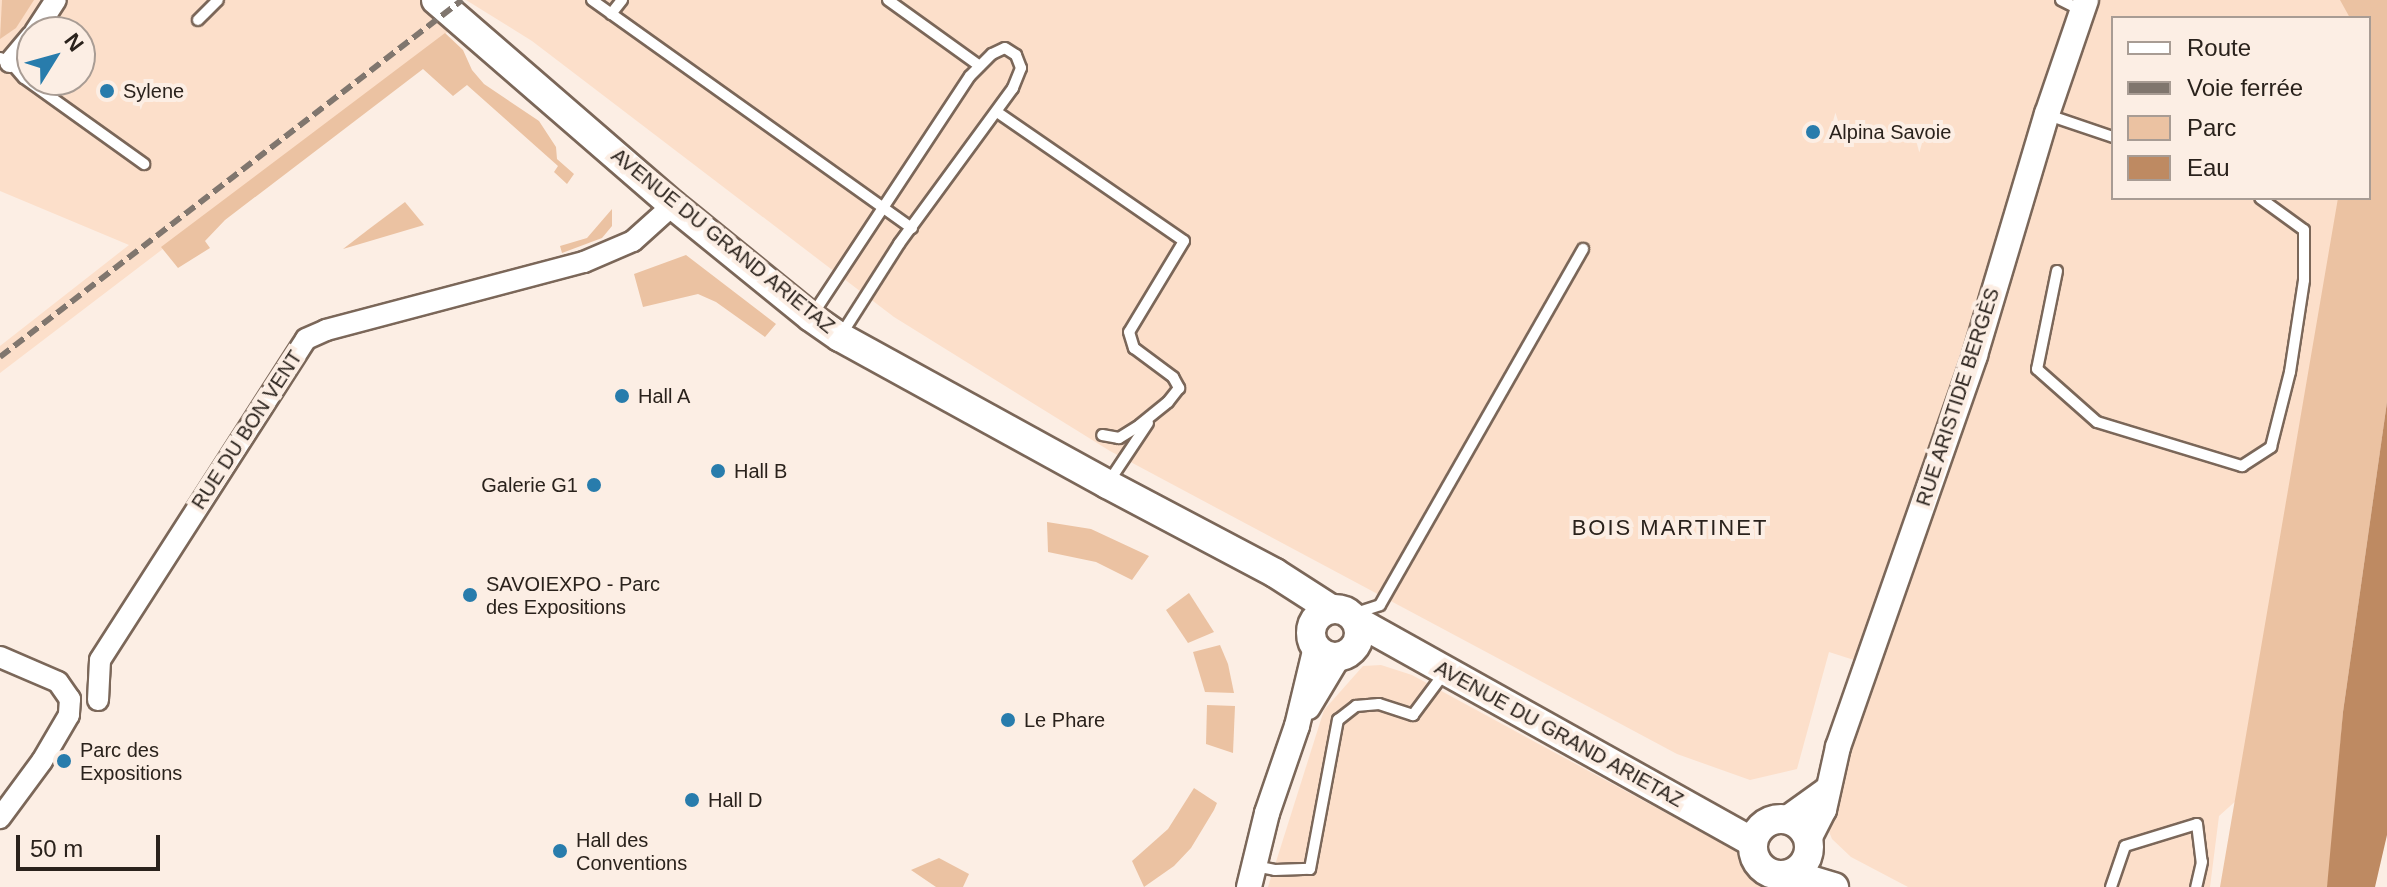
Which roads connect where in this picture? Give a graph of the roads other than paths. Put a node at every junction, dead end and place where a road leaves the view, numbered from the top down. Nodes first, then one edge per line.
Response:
1 (218, 0) edge
2 (436, 0) edge
3 (592, 0) edge
4 (622, 0) edge
5 (888, 0) edge
6 (2076, 4) edge
7 (611, 14) junction
8 (198, 20) dead end
9 (5, 60) edge
10 (980, 66) junction
11 (997, 112) junction
12 (2047, 114) junction
13 (2111, 136) edge
14 (144, 164) dead end
15 (2263, 200) edge
16 (673, 205) junction
17 (881, 207) junction
18 (912, 228) junction
19 (1583, 249) dead end
20 (2057, 271) dead end
21 (811, 317) junction
22 (840, 337) junction
23 (1156, 412) junction
24 (1102, 435) dead end
25 (1107, 484) junction
26 (1337, 632) junction
27 (0, 657) edge
28 (1445, 672) junction
29 (98, 700) dead end
30 (1825, 791) junction
31 (0, 818) edge
32 (1768, 828) junction
33 (1801, 864) edge
34 (1251, 876) edge
35 (1834, 887) edge
36 (2111, 887) edge
37 (2196, 887) edge

1 - 8 lane
2 - 16 main road, AVENUE DU GRAND ARIETAZ
3 - 7 lane
4 - 7 lane
5 - 10 lane
6 - 12 street, RUE ARISTIDE BERGÈS
7 - 17 lane
9 - 14 lane
10 - 11 lane
10 - 17 lane
11 - 18 lane
11 - 23 lane
12 - 13 lane
12 - 30 street, RUE ARISTIDE BERGÈS
15 - 20 lane
16 - 21 main road, AVENUE DU GRAND ARIETAZ
16 - 29 street, RUE DU BON VENT
17 - 18 lane
17 - 21 lane
18 - 22 lane
19 - 26 lane
21 - 22 main road, AVENUE DU GRAND ARIETAZ
22 - 25 main road, AVENUE DU GRAND ARIETAZ
23 - 24 lane
23 - 25 lane
25 - 26 main road, AVENUE DU GRAND ARIETAZ
26 - 28 main road, AVENUE DU GRAND ARIETAZ
26 - 34 street
27 - 31 street
28 - 32 main road, AVENUE DU GRAND ARIETAZ
28 - 34 lane
30 - 32 street
30 - 33 street, RUE ARISTIDE BERGÈS
32 - 33 main road
32 - 33 main road
33 - 35 main road
36 - 37 lane

